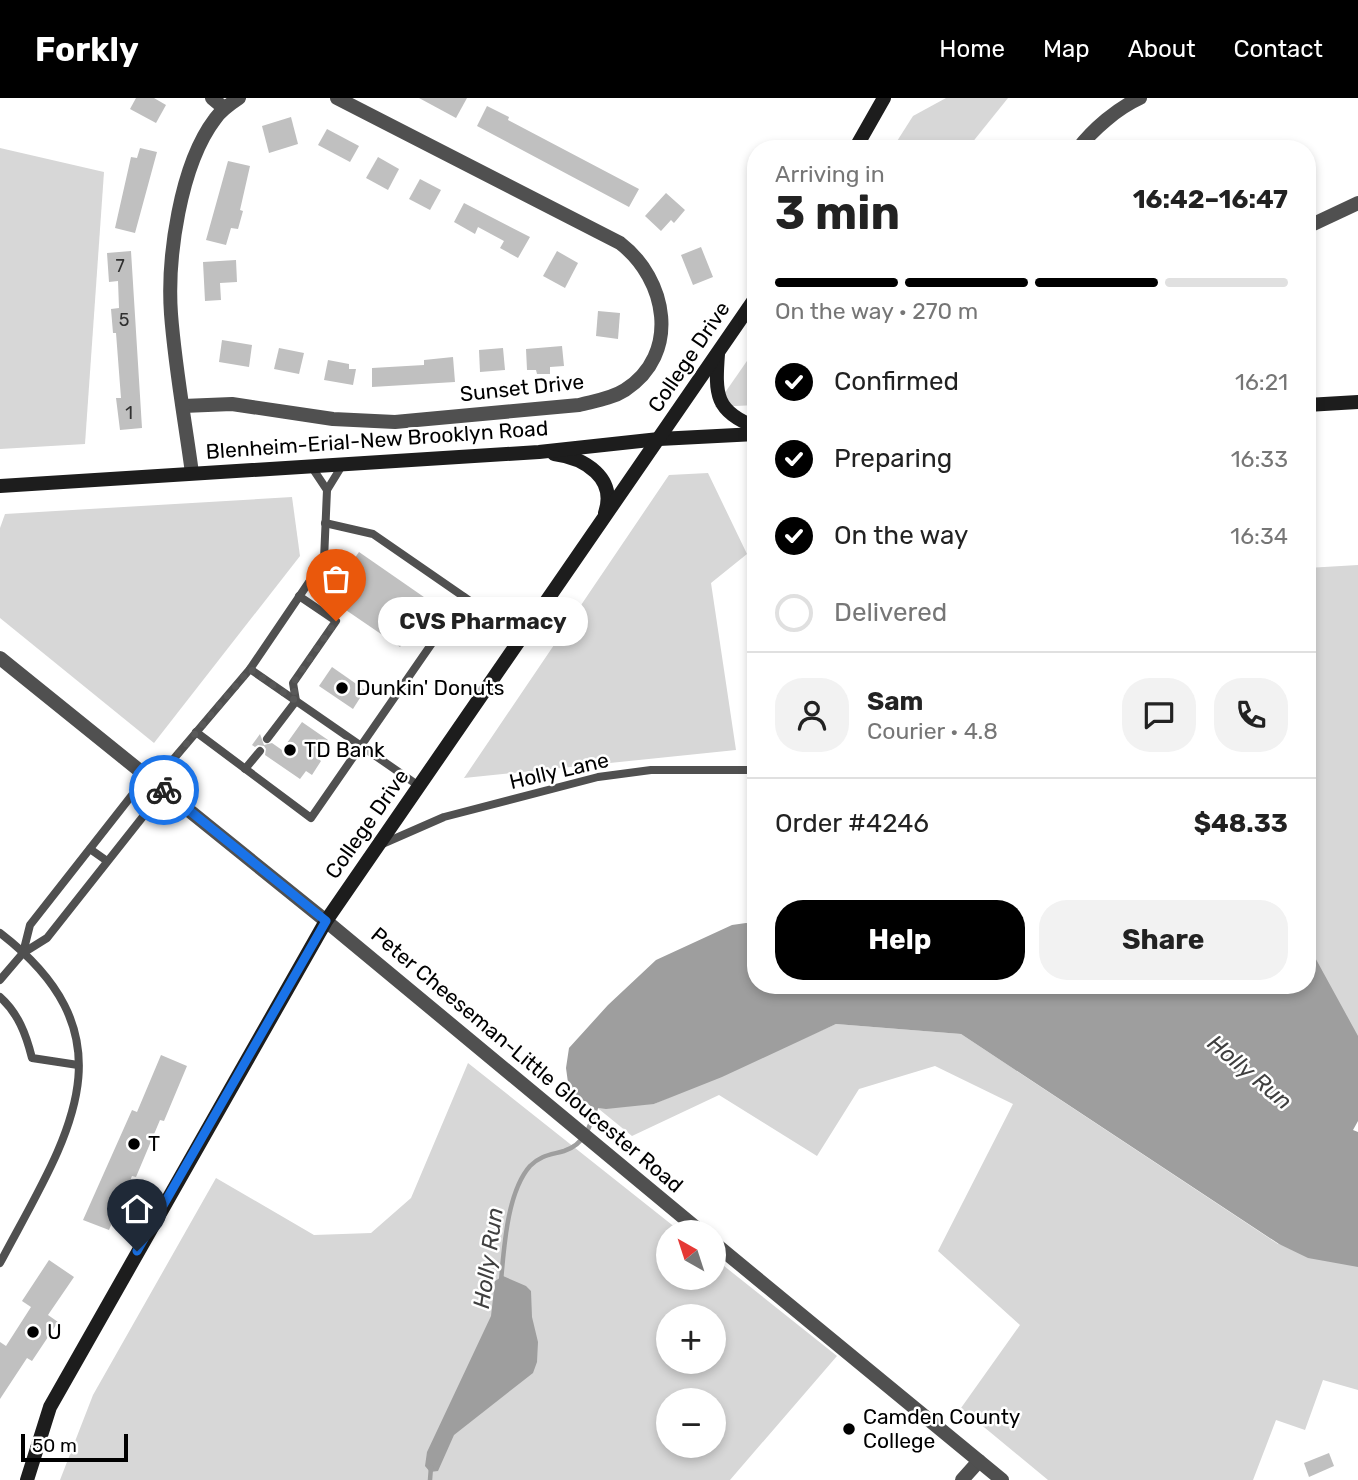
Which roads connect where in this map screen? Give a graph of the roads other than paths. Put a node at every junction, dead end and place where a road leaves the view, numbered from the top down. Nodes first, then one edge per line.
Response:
1 (212, 98) edge
2 (239, 98) edge
3 (337, 98) edge
4 (884, 98) edge
5 (1140, 98) edge
6 (224, 108) junction
7 (860, 140) edge
8 (1086, 140) edge
9 (1358, 203) edge
10 (1316, 224) edge
11 (747, 309) edge
12 (718, 352) junction
13 (1358, 402) edge
14 (1316, 404) edge
15 (183, 406) junction
16 (747, 423) edge
17 (747, 434) edge
18 (659, 439) junction
19 (539, 452) junction
20 (343, 464) junction
21 (311, 466) junction
22 (192, 473) junction
23 (0, 486) edge
24 (327, 490) junction
25 (603, 521) junction
26 (325, 523) junction
27 (299, 596) junction
28 (464, 597) junction
29 (522, 637) junction
30 (0, 658) edge
31 (250, 669) junction
32 (296, 701) junction
33 (196, 732) junction
34 (267, 739) dead end
35 (361, 746) junction
36 (260, 751) dead end
37 (245, 769) junction
38 (747, 769) edge
39 (155, 782) junction
40 (419, 786) junction
41 (378, 846) junction
42 (90, 849) junction
43 (107, 861) junction
44 (326, 921) junction
45 (0, 933) edge
46 (23, 953) junction
47 (0, 980) edge
48 (0, 997) edge
49 (78, 1065) junction
50 (687, 1220) edge
51 (726, 1253) edge
52 (0, 1262) edge
53 (979, 1461) junction
54 (27, 1480) edge
55 (962, 1480) edge
56 (1002, 1480) edge

1 - 6 street
2 - 6 street
3 - 15 street, Sunset Drive
4 - 7 main road
5 - 8 street
6 - 15 street
9 - 10 street
11 - 12 main road, College Drive
12 - 16 main road
12 - 18 main road, College Drive
13 - 14 main road
15 - 22 street
17 - 18 main road, Blenheim-Erial-New Brooklyn Road
18 - 19 main road, Blenheim-Erial-New Brooklyn Road
18 - 25 main road, College Drive
19 - 20 main road, Blenheim-Erial-New Brooklyn Road
19 - 25 main road
20 - 21 main road, Blenheim-Erial-New Brooklyn Road
20 - 24 lane
21 - 22 main road, Blenheim-Erial-New Brooklyn Road
21 - 24 lane
22 - 23 main road, Blenheim-Erial-New Brooklyn Road
24 - 26 lane
25 - 29 main road, College Drive
26 - 27 lane
26 - 28 lane
27 - 31 lane
27 - 32 lane
28 - 29 lane
28 - 35 lane
29 - 40 main road, College Drive
30 - 39 street, Peter Cheeseman-Little Gloucester Road
31 - 32 lane
31 - 33 lane
32 - 34 lane
32 - 35 lane
33 - 37 lane
33 - 39 lane
35 - 37 lane
35 - 40 lane
36 - 37 lane
38 - 41 lane, Holly Lane
39 - 42 lane
39 - 43 lane
39 - 44 street, Peter Cheeseman-Little Gloucester Road
40 - 41 main road, College Drive
41 - 44 main road, College Drive
42 - 43 lane
42 - 46 lane
43 - 46 lane
44 - 50 street, Peter Cheeseman-Little Gloucester Road
44 - 54 main road, College Drive
45 - 46 lane
46 - 47 lane
46 - 49 lane
48 - 49 lane
49 - 52 lane
51 - 53 street
53 - 55 street
53 - 56 street

